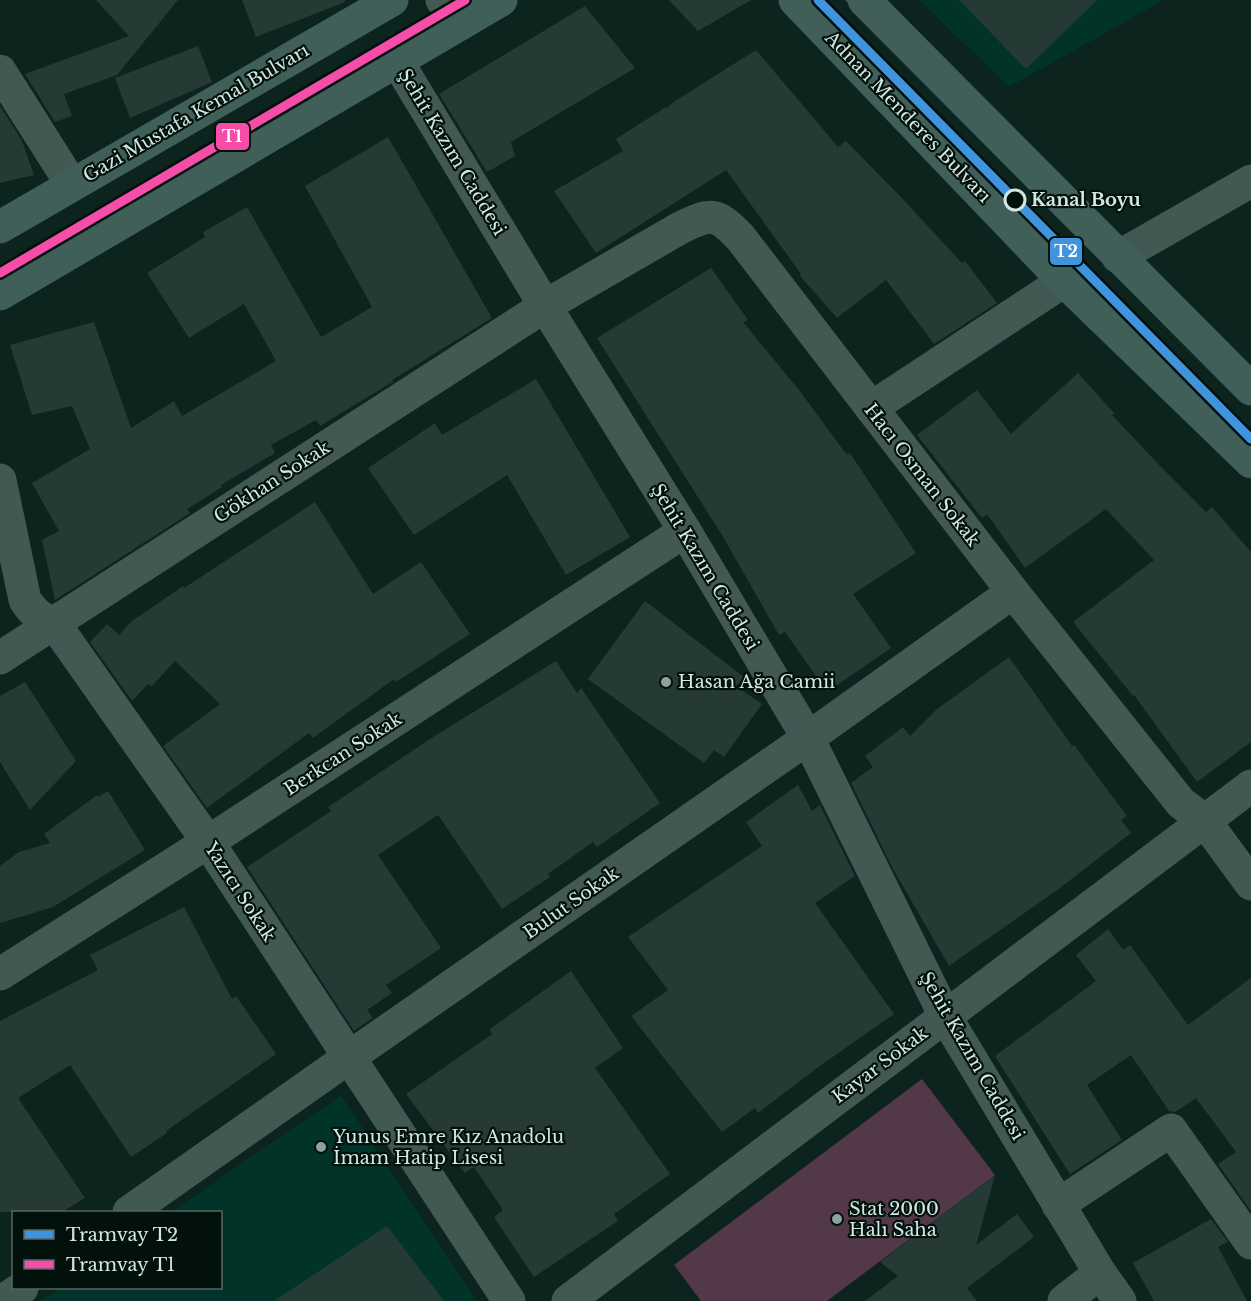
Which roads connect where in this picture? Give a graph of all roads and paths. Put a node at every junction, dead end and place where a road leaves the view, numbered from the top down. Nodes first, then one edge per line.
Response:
1 (392, 0) edge
2 (501, 0) edge
3 (795, 0) edge
4 (864, 0) edge
5 (872, 0) edge
6 (452, 11) edge
7 (897, 34) junction
8 (397, 61) junction
9 (0, 71) edge
10 (1251, 181) edge
11 (72, 185) junction
12 (0, 227) edge
13 (1119, 257) junction
14 (1064, 281) junction
15 (0, 294) edge
16 (544, 306) junction
17 (1251, 389) edge
18 (871, 408) junction
19 (1251, 462) edge
20 (0, 480) edge
21 (685, 531) junction
22 (1013, 592) junction
23 (54, 623) junction
24 (0, 658) edge
25 (808, 738) junction
26 (1251, 786) edge
27 (1204, 820) junction
28 (208, 842) junction
29 (1251, 884) edge
30 (0, 974) edge
31 (945, 1016) junction
32 (348, 1058) junction
33 (1058, 1205) junction
34 (130, 1211) edge
35 (1251, 1243) edge
36 (1100, 1273) junction
37 (19, 1289) edge
38 (3, 1301) edge
39 (509, 1301) edge
40 (568, 1301) edge
41 (1064, 1301) edge
42 (1120, 1301) edge

1 - 11 main road, Gazi Mustafa Kemal Bulvarı
2 - 6 main road
3 - 14 main road, Adnan Menderes Bulvarı
4 - 7 main road
5 - 7 main road
6 - 8 main road
7 - 13 main road
8 - 15 main road
8 - 16 street, Şehit Kazım Caddesi
9 - 11 street
10 - 13 street
11 - 12 main road, Gazi Mustafa Kemal Bulvarı
13 - 17 main road
14 - 18 street
14 - 19 main road, Adnan Menderes Bulvarı
16 - 18 street, Hacı Osman Sokak
16 - 21 street, Şehit Kazım Caddesi
16 - 23 street, Gökhan Sokak
18 - 22 street, Hacı Osman Sokak
20 - 23 street, Yazıcı Sokak
21 - 25 street, Şehit Kazım Caddesi
21 - 28 street, Berkcan Sokak
22 - 25 street, Bulut Sokak
22 - 27 street, Hacı Osman Sokak
23 - 24 street, Gökhan Sokak
23 - 28 street, Yazıcı Sokak
25 - 31 street, Şehit Kazım Caddesi
25 - 32 street, Bulut Sokak
26 - 27 street, Kayar Sokak
27 - 29 street, Hacı Osman Sokak
27 - 31 street, Kayar Sokak
28 - 30 street, Berkcan Sokak
28 - 32 street, Yazıcı Sokak
31 - 33 street, Şehit Kazım Caddesi
31 - 40 street, Kayar Sokak
32 - 34 street, Bulut Sokak
32 - 39 street, Yazıcı Sokak
33 - 35 street
33 - 36 street, Şehit Kazım Caddesi
36 - 41 street
36 - 42 street, Şehit Kazım Caddesi
37 - 38 street

